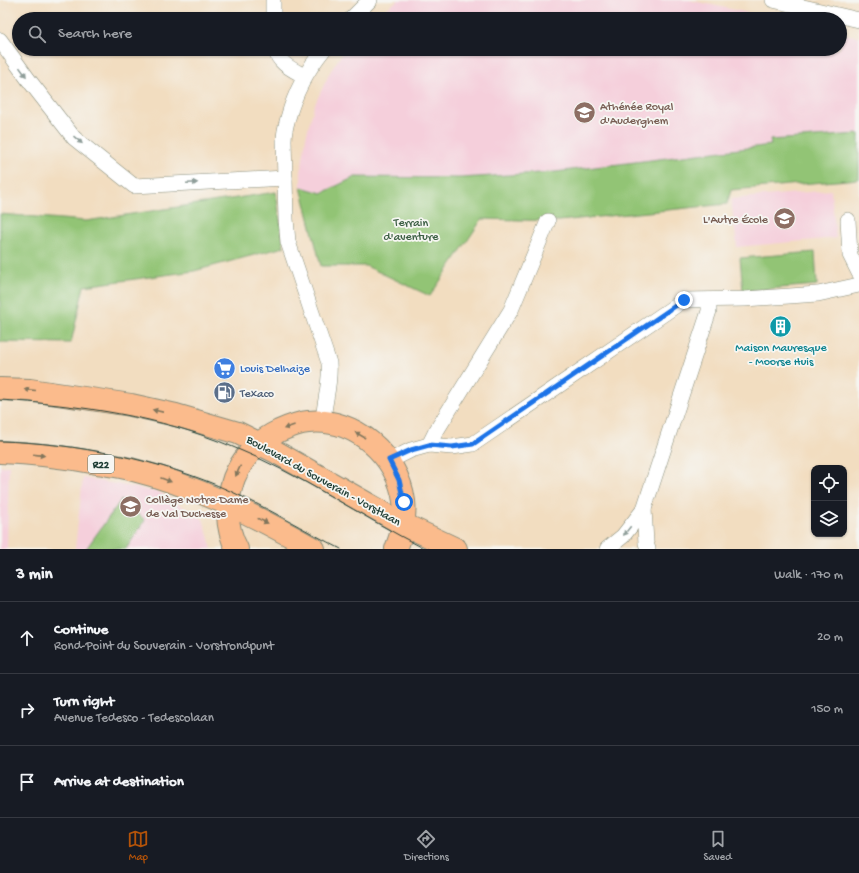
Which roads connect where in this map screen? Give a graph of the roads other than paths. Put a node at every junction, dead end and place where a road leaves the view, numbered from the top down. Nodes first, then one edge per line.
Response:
1 (273, 0) edge
2 (370, 0) edge
3 (773, 0) edge
4 (273, 12) edge
5 (358, 12) edge
6 (825, 12) edge
7 (847, 17) edge
8 (859, 20) edge
9 (0, 40) edge
10 (12, 56) edge
11 (12, 56) edge
12 (277, 56) edge
13 (319, 56) edge
14 (304, 76) junction
15 (285, 178) junction
16 (848, 220) dead end
17 (548, 221) dead end
18 (859, 273) edge
19 (859, 285) edge
20 (709, 300) junction
21 (0, 389) edge
22 (323, 422) junction
23 (259, 443) junction
24 (429, 445) junction
25 (0, 452) edge
26 (389, 460) junction
27 (228, 504) junction
28 (644, 509) junction
29 (403, 524) junction
30 (237, 549) edge
31 (314, 549) edge
32 (396, 549) edge
33 (456, 549) edge
34 (607, 549) edge
35 (648, 549) edge

1 - 4 street
2 - 5 street
3 - 6 street
7 - 8 street
9 -> 10 street
11 -> 15 street
12 - 14 street
13 - 14 street
14 - 15 street
15 - 22 street
16 - 18 street
17 - 24 street
19 - 20 street
20 - 24 street
20 - 28 street
23 -> 21 main road, Boulevard du Souverain - Vorstlaan
22 -> 23 main road
26 -> 22 main road
23 -> 27 main road
23 - 29 main road, Boulevard du Souverain - Vorstlaan
24 - 26 street
25 -> 27 main road, R22
26 - 29 main road
27 - 30 main road
27 -> 31 main road, R22
28 -> 34 street
28 - 35 street
29 - 32 main road
29 - 33 main road, Boulevard du Souverain - Vorstlaan

